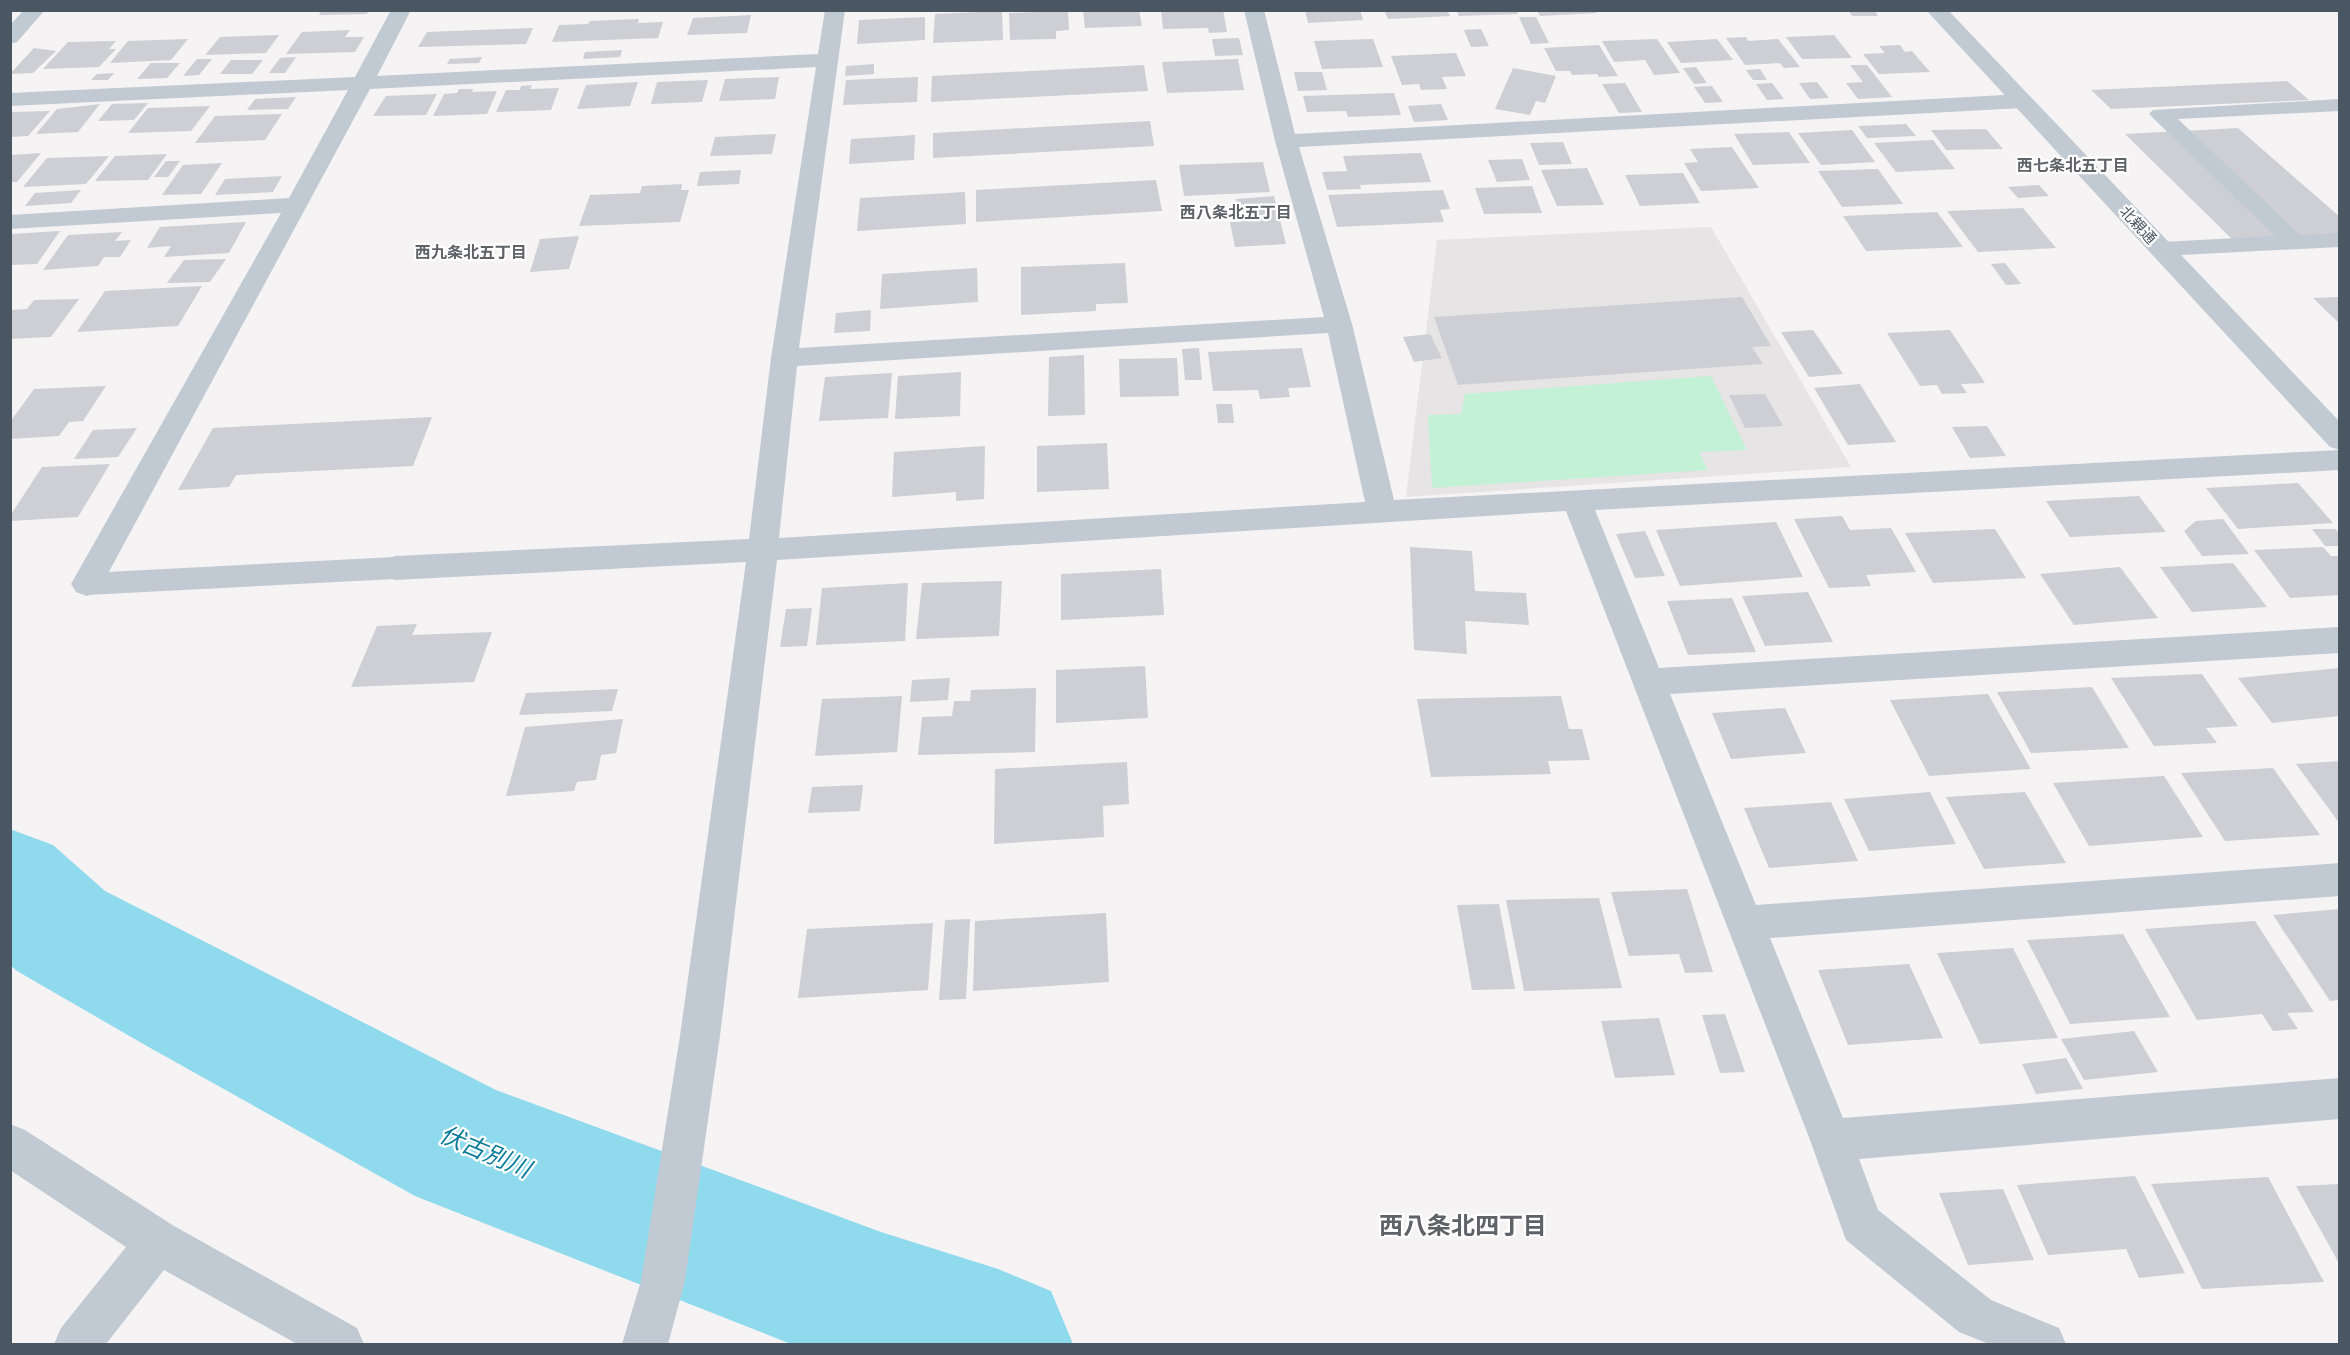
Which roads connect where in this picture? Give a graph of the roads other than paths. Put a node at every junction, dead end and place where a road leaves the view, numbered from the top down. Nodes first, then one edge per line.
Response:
1 (35, 10) edge
2 (401, 10) edge
3 (835, 10) edge
4 (1254, 10) edge
5 (1936, 10) edge
6 (10, 38) edge
7 (826, 60) junction
8 (362, 81) junction
9 (10, 100) edge
10 (2022, 101) junction
11 (2340, 105) edge
12 (1286, 141) junction
13 (297, 205) junction
14 (10, 222) edge
15 (2340, 240) edge
16 (2294, 242) junction
17 (2161, 249) junction
18 (1339, 324) junction
19 (784, 358) junction
20 (2340, 440) edge
21 (2340, 460) edge
22 (1576, 500) junction
23 (1382, 513) junction
24 (763, 550) junction
25 (395, 568) joint
26 (87, 584) joint
27 (2340, 640) edge
28 (1648, 682) junction
29 (2340, 879) edge
30 (1745, 923) junction
31 (2340, 1098) edge
32 (1832, 1140) junction
33 (10, 1145) edge
34 (158, 1242) junction
35 (77, 1344) edge
36 (341, 1344) edge
37 (645, 1344) edge
38 (2043, 1344) edge

1 - 6 street
2 - 8 street
3 - 7 street
4 - 12 street
5 - 10 street, 北親通
7 - 8 street
7 - 19 street
8 - 9 street
8 - 13 street
10 - 12 street
10 - 17 street, 北親通
11 - 16 lane
12 - 18 street
13 - 14 street
13 - 26 street
15 - 16 lane
16 - 17 lane
17 - 20 street, 北親通
18 - 19 street
18 - 23 street
19 - 24 street
21 - 22 street
22 - 23 street
22 - 28 street
23 - 24 street
24 - 25 street
24 - 37 street
25 - 26 lane
27 - 28 street
28 - 30 street
29 - 30 street
30 - 32 street
31 - 32 street
32 - 38 street
33 - 34 street
34 - 35 street
34 - 36 street

